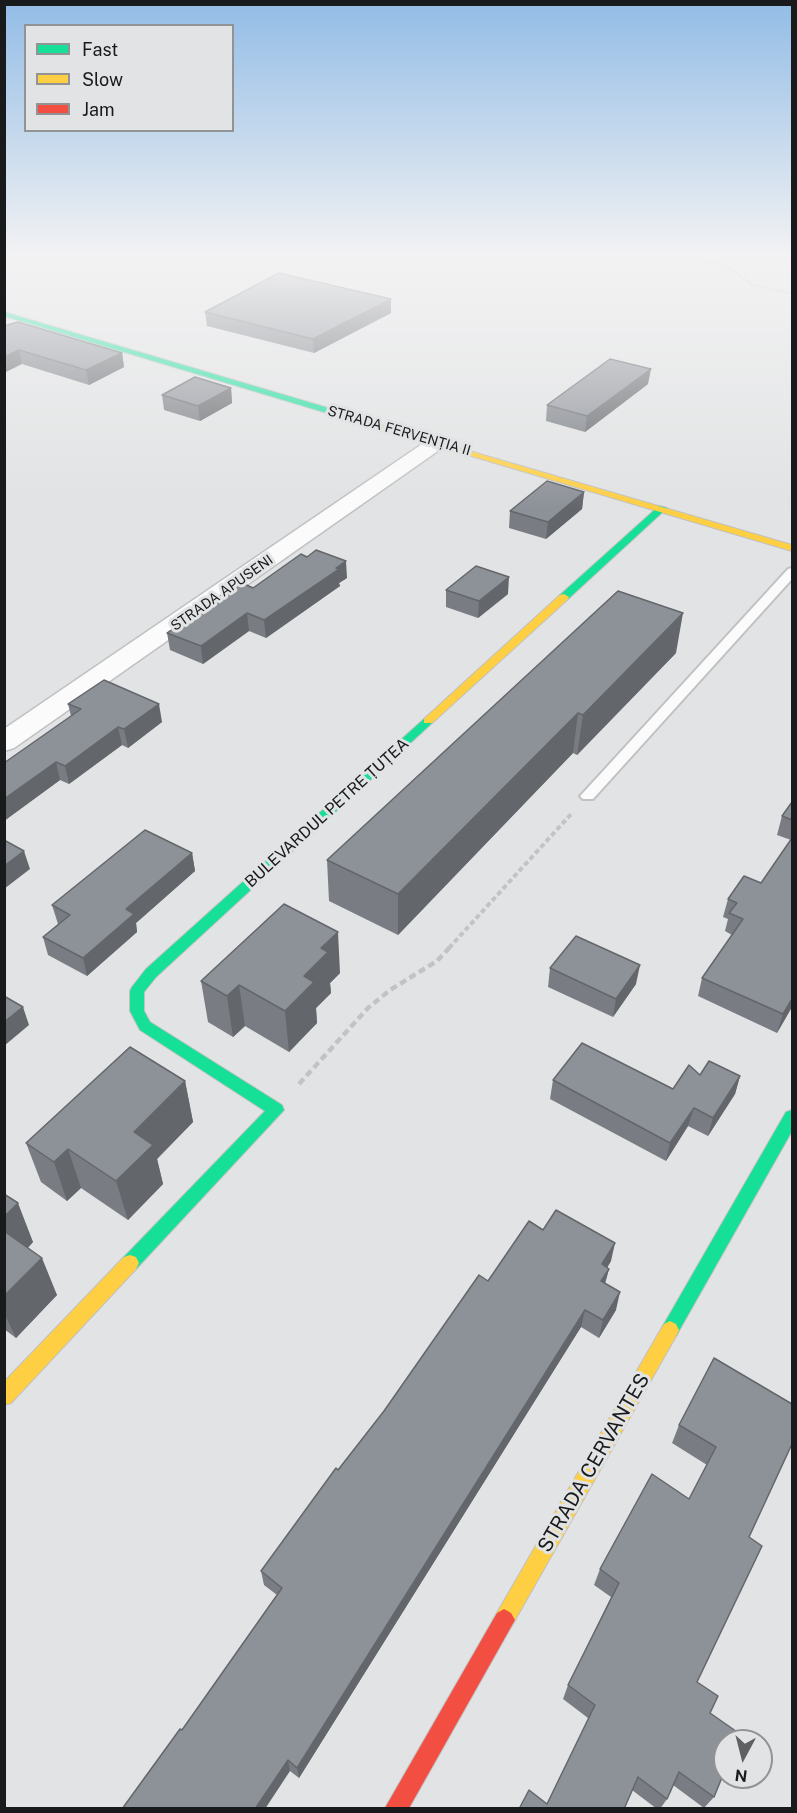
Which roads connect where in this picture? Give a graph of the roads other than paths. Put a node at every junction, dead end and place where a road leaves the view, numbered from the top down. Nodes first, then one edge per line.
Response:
1 (87, 339) edge
2 (438, 442) junction
3 (662, 508) junction
4 (792, 548) edge
5 (792, 572) edge
6 (4, 742) edge
7 (588, 796) road end
8 (792, 1117) edge
9 (4, 1396) edge
10 (396, 1809) edge

1 - 2 street, STRADA FERVENȚIA II
2 - 3 street, STRADA FERVENȚIA II
2 - 6 street, STRADA APUSENI
3 - 4 street, STRADA FERVENȚIA II
3 - 9 street, BULEVARDUL PETRE ȚUȚEA
5 - 7 lane
8 - 10 street, STRADA CERVANTES

